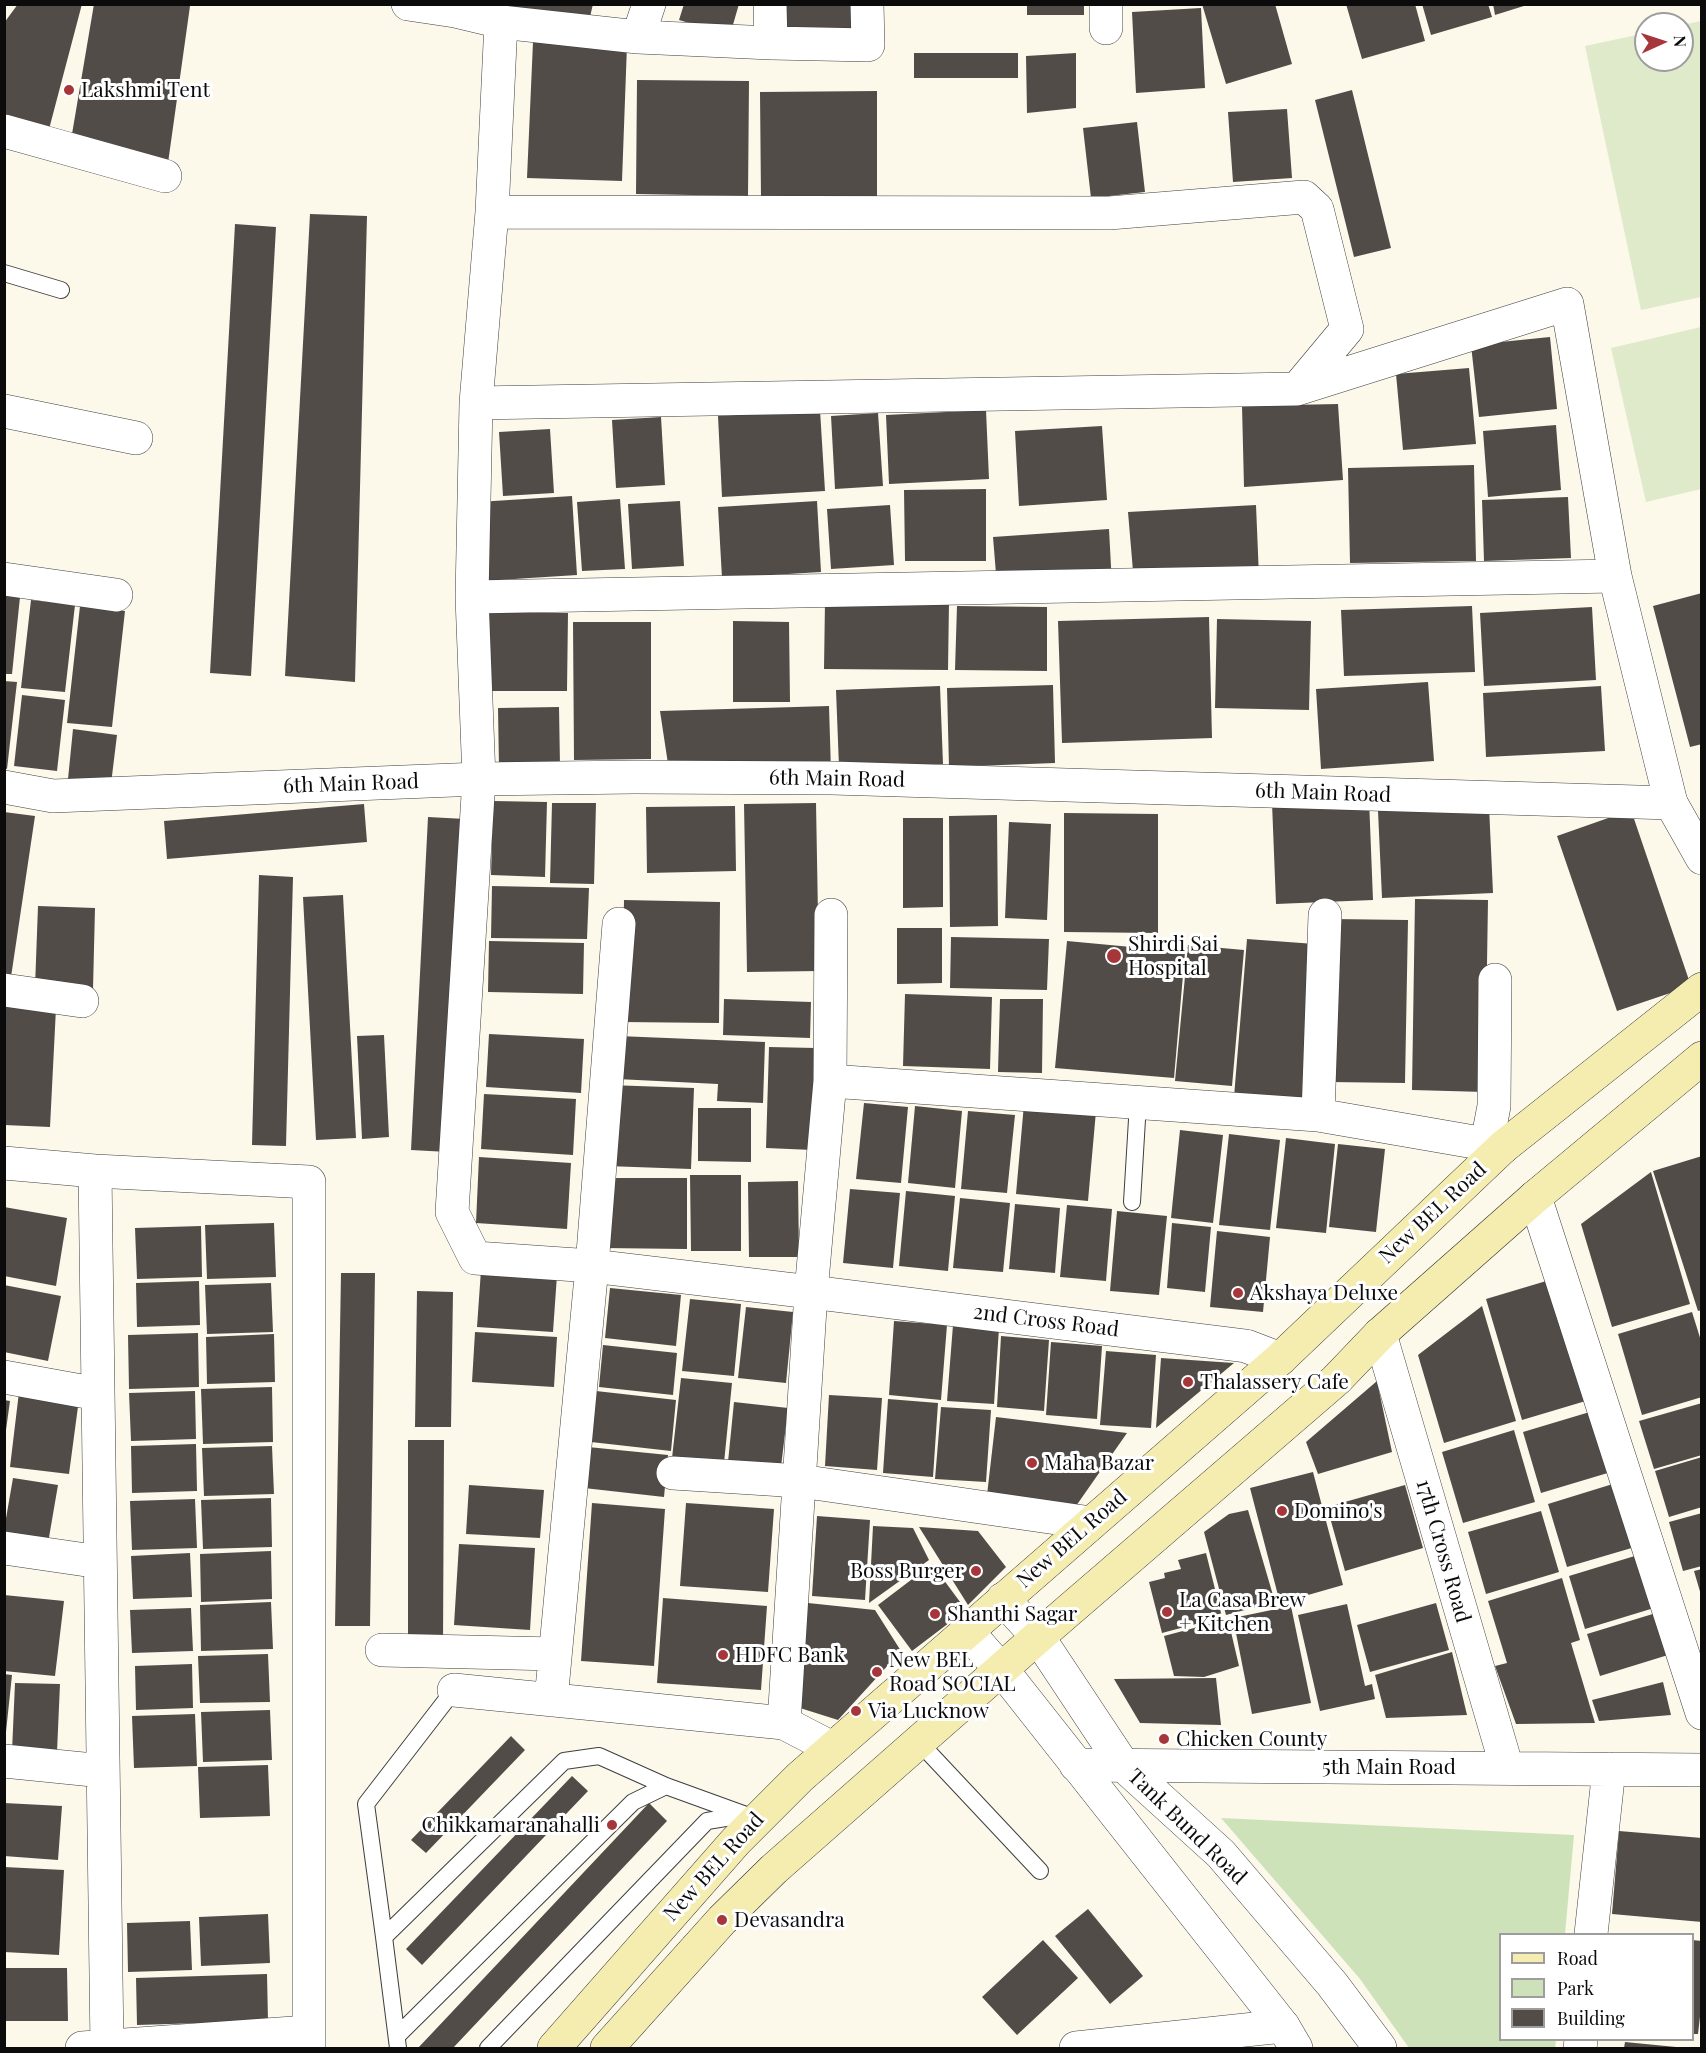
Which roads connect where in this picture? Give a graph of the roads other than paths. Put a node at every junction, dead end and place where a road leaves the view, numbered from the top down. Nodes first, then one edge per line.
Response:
1 (408, 4) edge
2 (649, 4) edge
3 (770, 4) edge
4 (867, 4) edge
5 (456, 8) edge
6 (501, 22) junction
7 (639, 37) junction
8 (771, 43) junction
9 (4, 131) edge
10 (165, 176) dead end
11 (492, 212) junction
12 (4, 273) edge
13 (61, 290) dead end
14 (1297, 389) junction
15 (476, 404) junction
16 (4, 411) edge
17 (136, 438) dead end
18 (1615, 576) junction
19 (4, 579) edge
20 (116, 595) dead end
21 (472, 597) junction
22 (479, 779) junction
23 (4, 787) edge
24 (1671, 803) junction
25 (1701, 858) edge
26 (831, 915) dead end
27 (1324, 915) dead end
28 (619, 924) dead end
29 (1495, 980) dead end
30 (1701, 989) edge
31 (4, 990) edge
32 (82, 1001) dead end
33 (1701, 1058) edge
34 (830, 1081) junction
35 (1138, 1103) junction
36 (1318, 1115) junction
37 (1495, 1145) junction
38 (4, 1163) edge
39 (94, 1171) junction
40 (1535, 1197) junction
41 (1132, 1202) dead end
42 (592, 1266) junction
43 (811, 1292) junction
44 (1380, 1334) junction
45 (1280, 1359) junction
46 (4, 1377) edge
47 (98, 1394) junction
48 (673, 1473) dead end
49 (800, 1481) junction
50 (1091, 1523) junction
51 (4, 1548) edge
52 (100, 1562) junction
53 (1003, 1599) junction
54 (966, 1630) junction
55 (1038, 1637) junction
56 (382, 1650) dead end
57 (555, 1654) junction
58 (1000, 1670) junction
59 (454, 1690) joint
60 (551, 1700) junction
61 (1701, 1713) edge
62 (784, 1723) junction
63 (918, 1741) junction
64 (832, 1748) junction
65 (4, 1761) edge
66 (1076, 1765) junction
67 (1123, 1765) junction
68 (1507, 1768) junction
69 (1609, 1769) junction
70 (1701, 1770) edge
71 (104, 1771) junction
72 (666, 1785) junction
73 (754, 1815) junction
74 (1040, 1871) dead end
75 (1591, 1933) edge
76 (384, 1936) junction
77 (1289, 2037) edge
78 (308, 2040) edge
79 (398, 2042) edge
80 (99, 2048) edge
81 (488, 2049) edge
82 (554, 2049) edge
83 (607, 2049) edge
84 (1076, 2049) edge
85 (1380, 2049) edge

1 - 5 street
2 - 7 street
3 - 8 street
4 - 8 street
5 - 6 street
6 - 7 street
6 - 11 street
7 - 8 street
9 - 10 street
11 - 14 street
11 - 15 street
12 - 13 lane
14 - 15 street
14 - 18 street
15 - 21 street
16 - 17 street
18 - 21 street
18 - 24 street
19 - 20 street
21 - 22 street
22 - 23 street, 6th Main Road
22 - 24 street, 6th Main Road
22 - 42 street, 2nd Cross Road
24 - 25 street
26 - 34 street
27 - 36 street
28 - 42 street
29 - 37 street
30 - 37 main road, New BEL Road
31 - 32 street
33 - 40 main road, New BEL Road
34 - 35 street
34 - 43 street
35 - 36 street
35 - 41 lane
36 - 37 street
37 - 45 main road, New BEL Road
38 - 39 street
39 - 47 street
39 - 78 street
40 - 44 main road, New BEL Road
40 - 61 street
42 - 43 street, 2nd Cross Road
42 - 57 street
43 - 45 street, 2nd Cross Road
43 - 49 street
44 - 55 main road, New BEL Road
44 - 68 street, 17th Cross Road
45 - 50 main road, New BEL Road
46 - 47 street
47 - 52 street
48 - 49 street
49 - 50 street
49 - 62 street
50 - 53 main road, New BEL Road
51 - 52 street
52 - 71 street
53 - 54 main road, New BEL Road
53 - 55 street, Tank Bund Road
54 - 58 street, Tank Bund Road
54 - 64 main road, New BEL Road
55 - 58 main road, New BEL Road
55 - 67 street, Tank Bund Road
56 - 57 street
57 - 60 street
58 - 63 main road, New BEL Road
58 - 66 street, Tank Bund Road
59 - 60 street
59 - 76 lane
60 - 62 street
62 - 64 street
63 - 74 lane
63 - 83 main road, New BEL Road
64 - 73 main road, New BEL Road
65 - 71 street
66 - 67 street, 5th Main Road
66 - 77 street, Tank Bund Road
67 - 68 street, 5th Main Road
67 - 85 street, Tank Bund Road
68 - 69 street, 5th Main Road
69 - 70 street, 5th Main Road
69 - 75 street
71 - 80 street
72 - 73 lane
72 - 76 lane
72 - 79 lane
73 - 81 lane
73 - 82 main road, New BEL Road
76 - 79 lane
77 - 84 street
78 - 80 street

